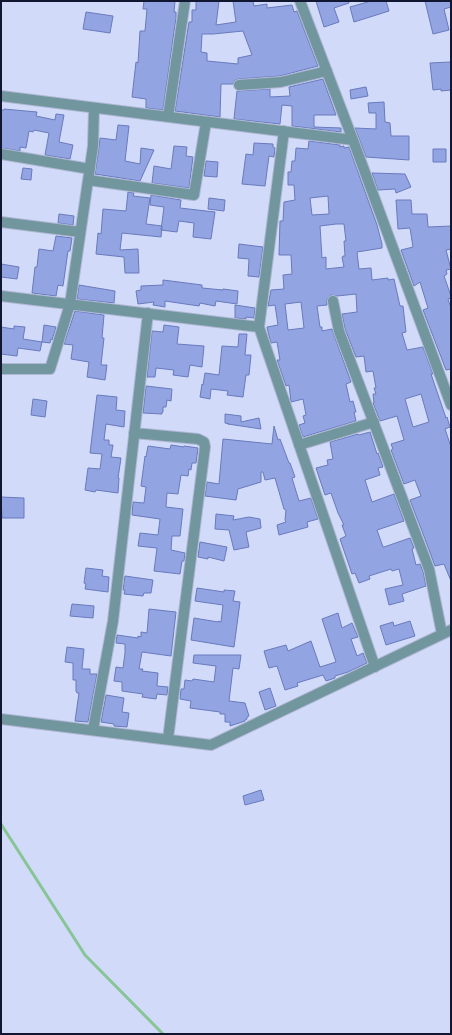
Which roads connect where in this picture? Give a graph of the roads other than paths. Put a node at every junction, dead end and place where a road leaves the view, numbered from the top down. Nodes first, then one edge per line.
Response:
1 (185, 1) edge
2 (300, 1) edge
3 (327, 71) junction
4 (239, 84) dead end
5 (1, 96) edge
6 (94, 108) junction
7 (168, 117) junction
8 (206, 122) junction
9 (284, 131) junction
10 (353, 140) junction
11 (1, 154) edge
12 (90, 169) junction
13 (88, 180) junction
14 (1, 222) edge
15 (80, 232) junction
16 (1, 296) edge
17 (333, 301) dead end
18 (70, 304) junction
19 (148, 313) junction
20 (259, 326) junction
21 (1, 369) edge
22 (451, 405) edge
23 (374, 422) junction
24 (134, 433) junction
25 (299, 444) junction
26 (447, 632) edge
27 (375, 667) junction
28 (1, 719) edge
29 (94, 730) junction
30 (168, 739) junction

1 - 7 street
2 - 3 street
3 - 4 street
3 - 10 street
5 - 6 street
6 - 7 street
6 - 12 street
7 - 8 street
8 - 9 street
8 - 13 street
9 - 10 street
9 - 20 street
10 - 22 street
11 - 12 street
12 - 13 street
13 - 15 street
14 - 15 street
15 - 18 street
16 - 18 street
17 - 23 street
18 - 19 street
18 - 21 street
19 - 20 street
19 - 24 street
20 - 25 street
23 - 25 street
23 - 26 street
24 - 29 street
24 - 30 street
25 - 27 street
26 - 27 street
27 - 30 street
28 - 29 street
29 - 30 street

